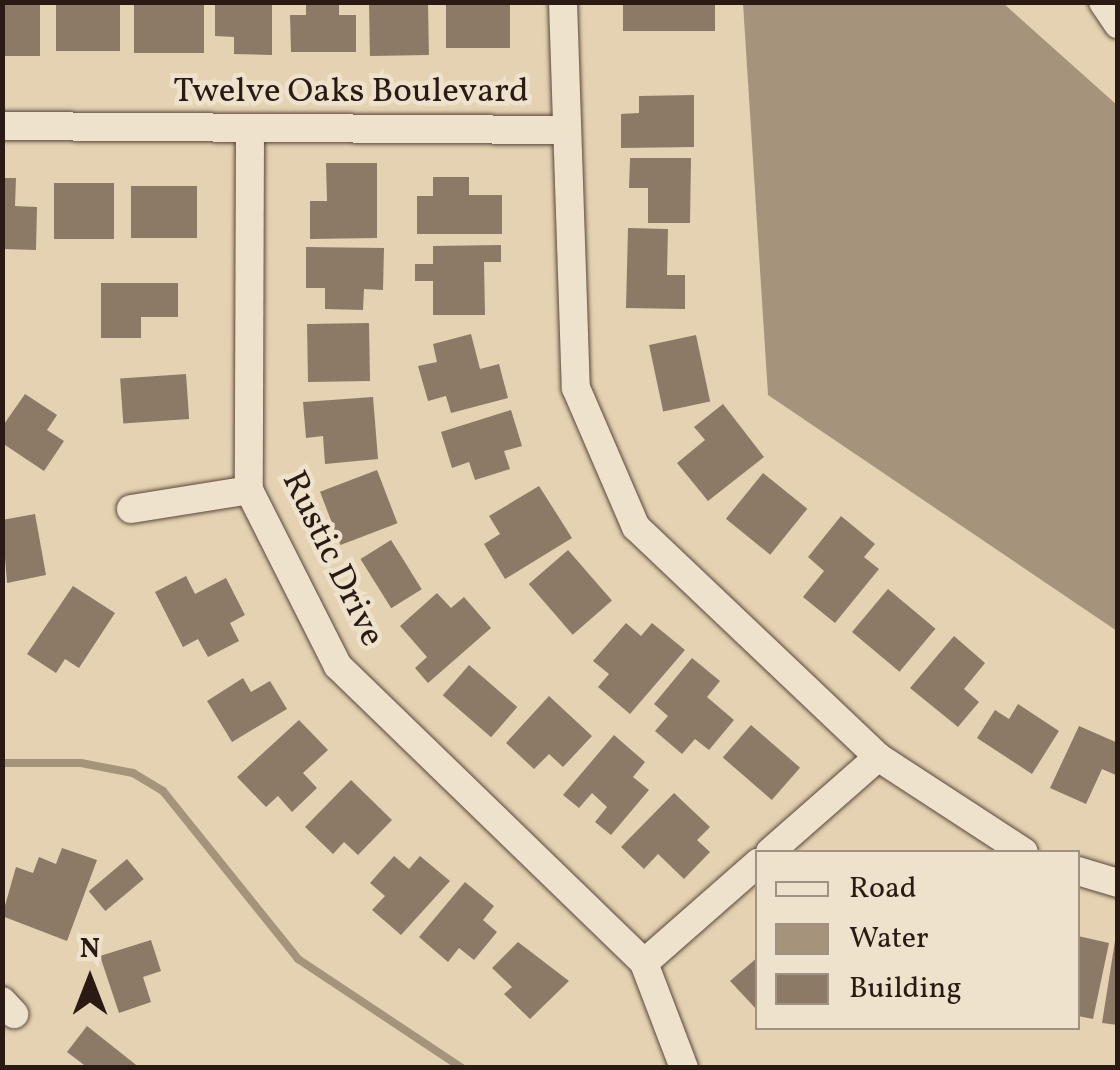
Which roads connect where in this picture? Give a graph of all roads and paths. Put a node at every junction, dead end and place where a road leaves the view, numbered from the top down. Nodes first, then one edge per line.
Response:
1 (563, 2) edge
2 (1102, 2) edge
3 (1118, 24) edge
4 (2, 126) edge
5 (562, 130) junction
6 (250, 132) junction
7 (249, 490) junction
8 (131, 510) dead end
9 (878, 757) junction
10 (772, 850) edge
11 (1021, 850) edge
12 (755, 866) edge
13 (1080, 872) edge
14 (1118, 883) edge
15 (644, 963) junction
16 (684, 1068) edge

1 - 5 street
2 - 3 street
4 - 6 street, Twelve Oaks Boulevard
5 - 6 street, Twelve Oaks Boulevard
5 - 9 street, Twelve Oaks Boulevard
6 - 7 street, Rustic Drive
7 - 8 street
7 - 15 street, Rustic Drive
9 - 10 street
9 - 11 street, Twelve Oaks Boulevard
12 - 15 street
13 - 14 street
15 - 16 street, Rustic Drive

